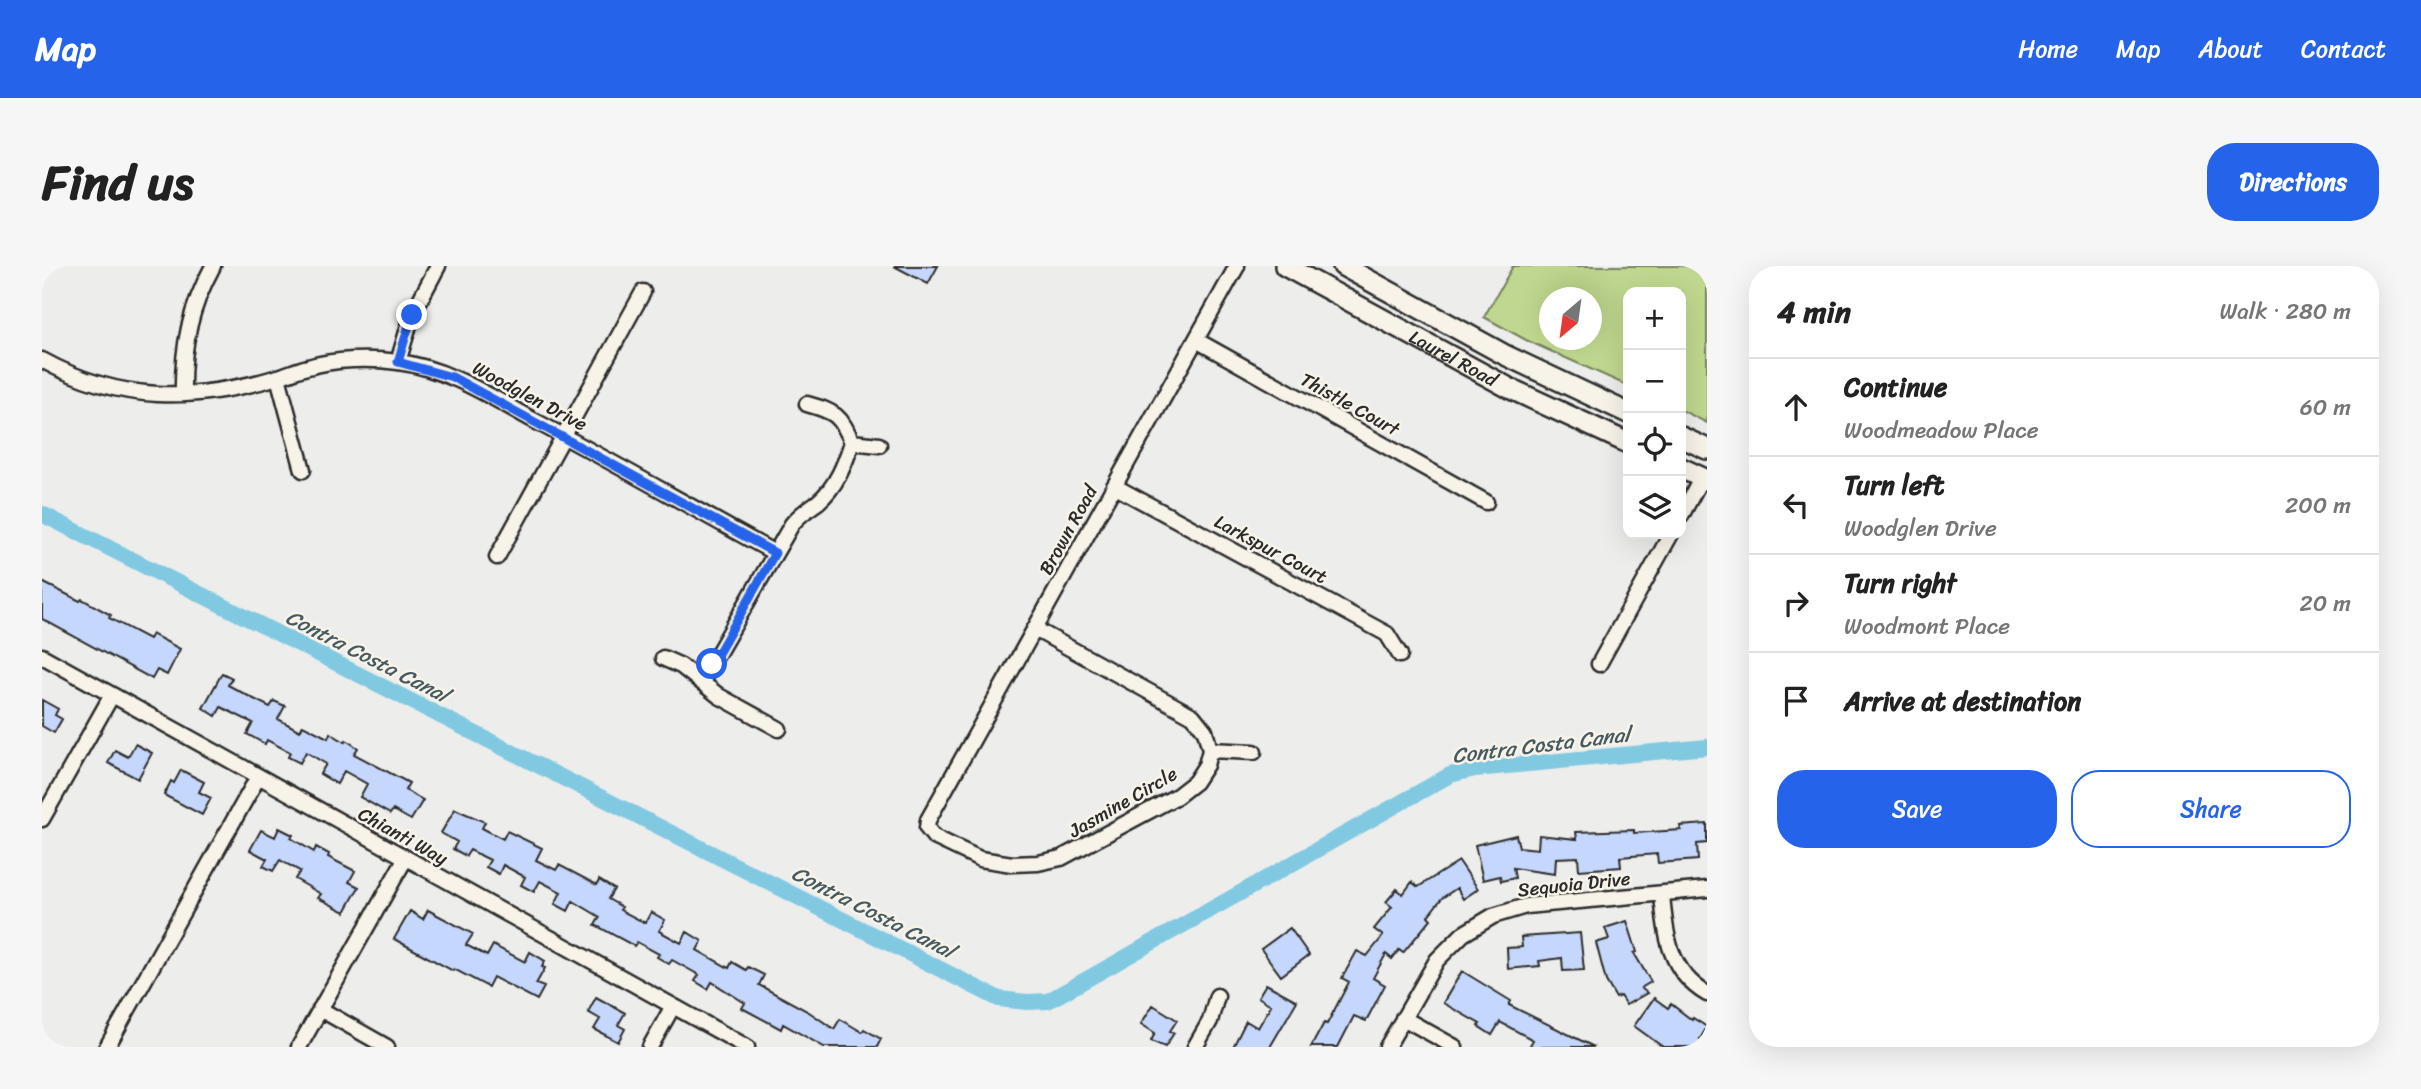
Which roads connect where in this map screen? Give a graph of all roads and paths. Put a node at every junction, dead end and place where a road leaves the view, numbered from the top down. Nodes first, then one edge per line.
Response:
1 (214, 266) edge
2 (438, 266) edge
3 (1237, 266) edge
4 (1284, 266) edge
5 (1343, 266) edge
6 (643, 292) dead end
7 (1196, 341) junction
8 (42, 360) edge
9 (398, 362) junction
10 (278, 377) junction
11 (183, 394) junction
12 (807, 404) dead end
13 (1623, 410) edge
14 (565, 436) junction
15 (1686, 439) edge
16 (1623, 441) edge
17 (852, 442) junction
18 (879, 445) dead end
19 (1707, 449) edge
20 (303, 470) dead end
21 (1686, 470) edge
22 (1705, 479) edge
23 (1114, 486) junction
24 (1486, 502) dead end
25 (1686, 508) edge
26 (1668, 539) edge
27 (775, 553) junction
28 (497, 557) dead end
29 (1035, 629) junction
30 (1400, 654) dead end
31 (42, 656) edge
32 (663, 658) dead end
33 (1599, 664) dead end
34 (702, 681) junction
35 (112, 695) junction
36 (779, 729) dead end
37 (1210, 750) junction
38 (1254, 752) dead end
39 (258, 777) junction
40 (932, 811) joint
41 (42, 819) edge
42 (405, 859) junction
43 (1707, 889) edge
44 (1662, 894) junction
45 (1707, 994) edge
46 (1217, 996) dead end
47 (673, 1006) junction
48 (320, 1009) junction
49 (1403, 1018) junction
50 (107, 1047) edge
51 (299, 1047) edge
52 (387, 1047) edge
53 (650, 1047) edge
54 (747, 1047) edge
55 (1195, 1047) edge
56 (1387, 1047) edge
57 (1455, 1047) edge

1 - 11 street
2 - 9 street
3 - 7 street, Brown Road
4 - 16 main road, Laurel Road
5 - 13 main road, Laurel Road
6 - 14 street
7 - 23 street, Brown Road
7 - 24 street, Thistle Court
8 - 11 street, Woodglen Drive
9 - 10 street, Woodglen Drive
9 - 14 street, Woodglen Drive
10 - 11 street, Woodglen Drive
10 - 20 street
12 - 17 street
14 - 27 street, Woodglen Drive
14 - 28 street
15 - 19 main road
17 - 18 street
17 - 27 street
21 - 22 main road
22 - 25 street
23 - 29 street, Brown Road
23 - 30 street, Larkspur Court
26 - 33 street
27 - 34 street
29 - 37 street
29 - 40 street, Brown Road
31 - 35 street, Chianti Way
32 - 34 street
34 - 36 street
35 - 39 street, Chianti Way
35 - 41 street
37 - 38 street
37 - 40 street, Jasmine Circle
39 - 42 street, Chianti Way
39 - 50 street
42 - 47 street, Chianti Way
42 - 48 street
43 - 44 street, Sequoia Drive
44 - 45 street
44 - 49 street, Sequoia Drive
46 - 55 street
47 - 53 street
47 - 54 street, Chianti Way
48 - 51 street
48 - 52 street
49 - 56 street, Sequoia Drive
49 - 57 street

